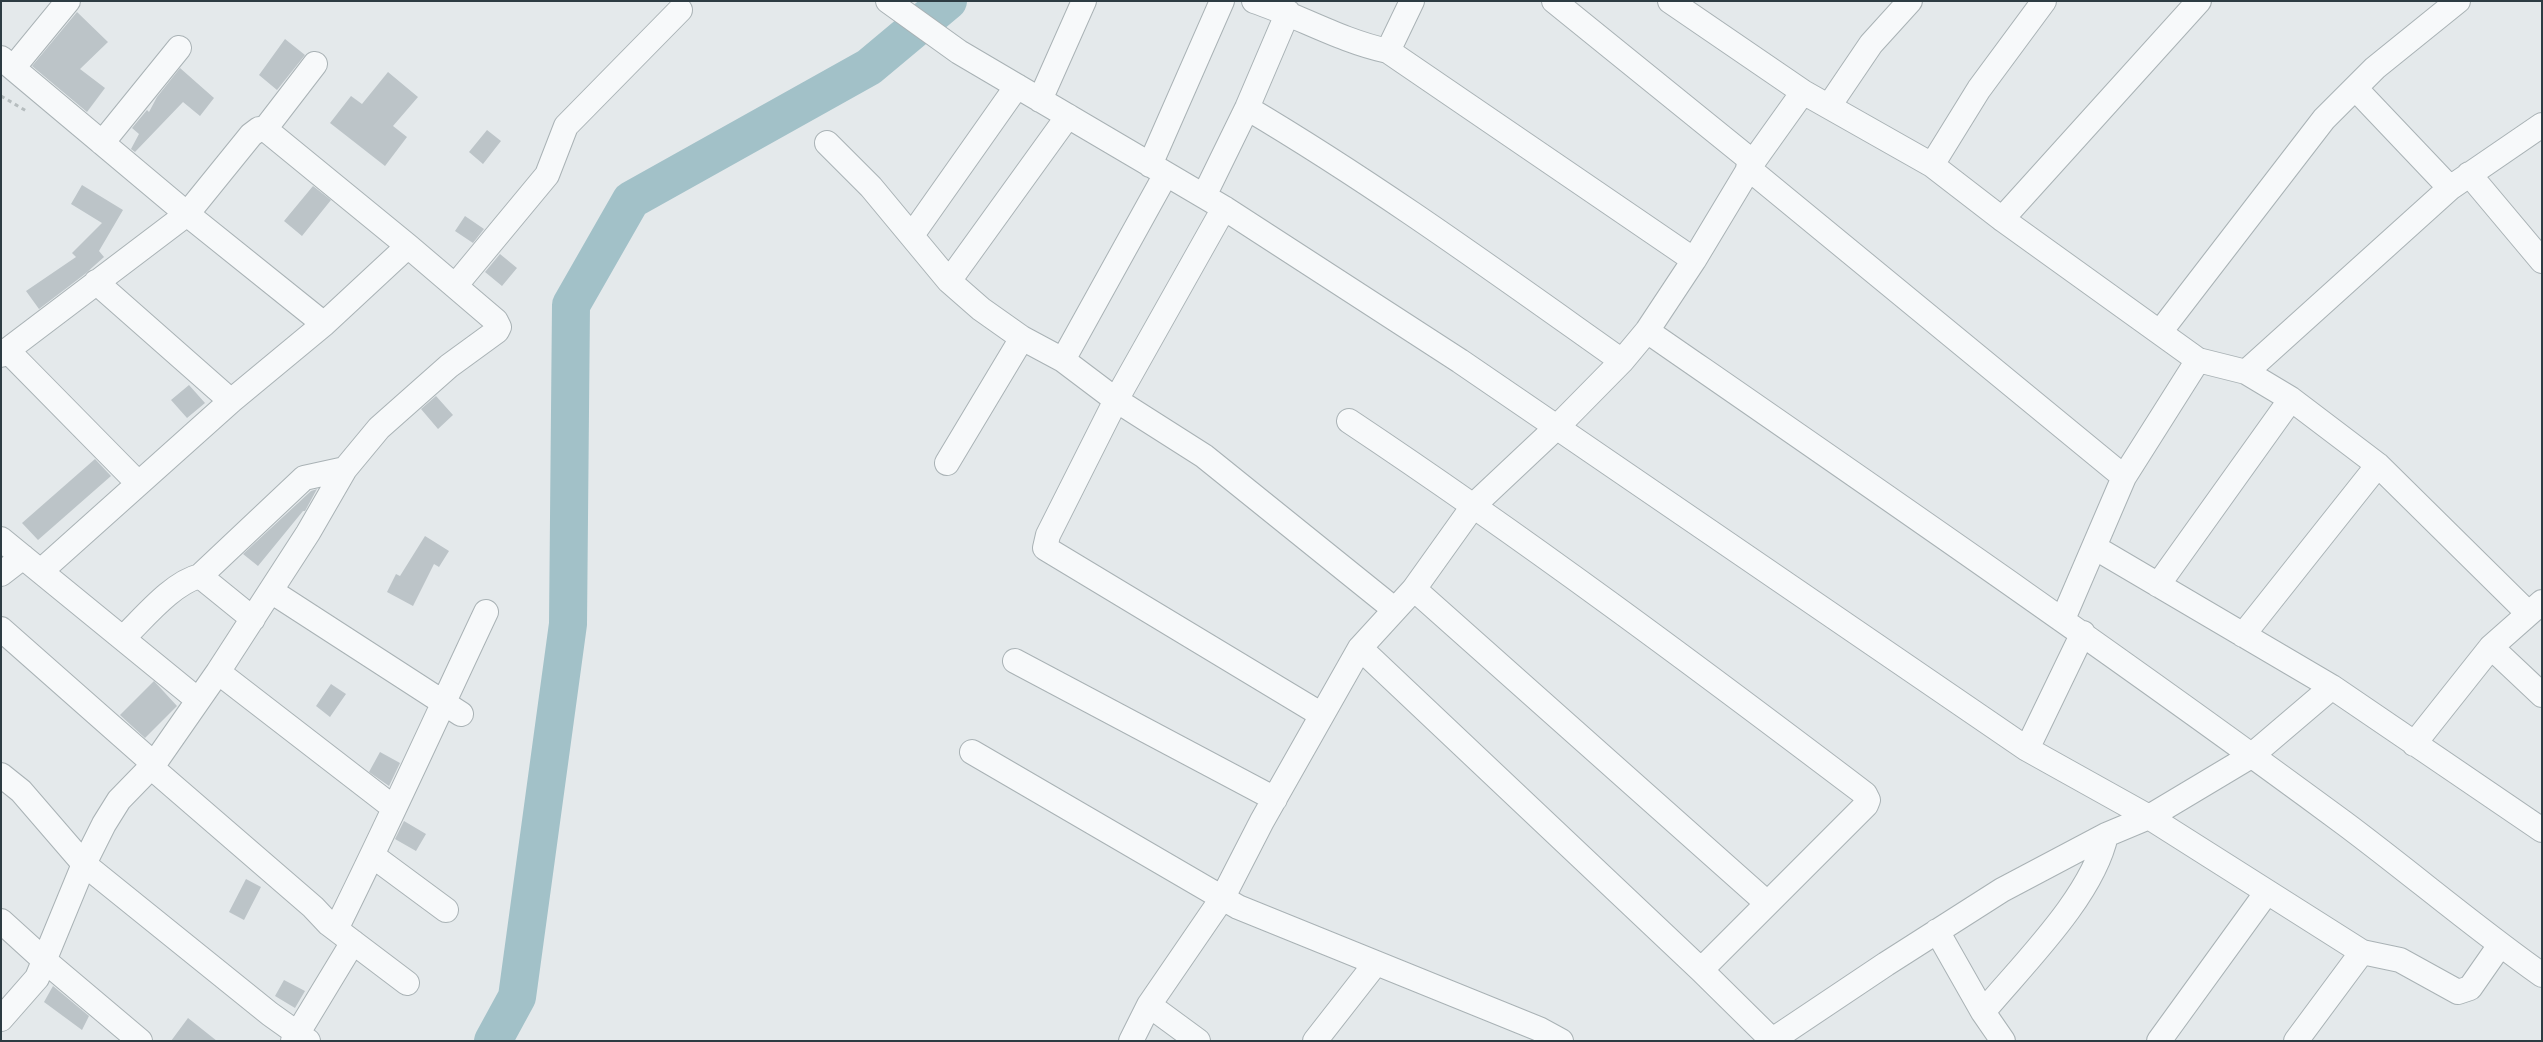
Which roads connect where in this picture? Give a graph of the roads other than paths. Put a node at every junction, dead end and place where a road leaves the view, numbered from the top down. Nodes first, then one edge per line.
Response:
1 (68, 1) edge
2 (888, 1) edge
3 (1084, 1) edge
4 (1222, 1) edge
5 (1254, 1) edge
6 (1554, 1) edge
7 (1670, 1) edge
8 (1910, 1) edge
9 (2044, 1) edge
10 (2199, 1) edge
11 (2458, 1) edge
12 (1405, 4) edge
13 (680, 10) dead end
14 (1288, 12) junction
15 (179, 48) dead end
16 (1388, 51) junction
17 (7, 63) edge
18 (315, 64) dead end
19 (1017, 86) junction
20 (2355, 88) junction
21 (1803, 92) junction
22 (1040, 100) junction
23 (1829, 106) junction
24 (1247, 108) junction
25 (1068, 116) junction
26 (2542, 125) edge
27 (265, 129) junction
28 (102, 143) junction
29 (827, 143) dead end
30 (1751, 165) junction
31 (1932, 165) junction
32 (1158, 169) junction
33 (2469, 174) junction
34 (2450, 188) junction
35 (1214, 202) junction
36 (187, 214) junction
37 (2002, 219) junction
38 (912, 235) junction
39 (408, 246) junction
40 (1694, 260) junction
41 (2542, 261) edge
42 (949, 281) junction
43 (96, 282) junction
44 (455, 286) junction
45 (324, 324) junction
46 (1647, 331) junction
47 (2160, 332) junction
48 (1022, 338) junction
49 (4, 353) edge
50 (1063, 360) junction
51 (2198, 360) junction
52 (1622, 361) junction
53 (2246, 372) junction
54 (2291, 399) junction
55 (1116, 400) junction
56 (231, 401) junction
57 (1349, 421) dead end
58 (1557, 427) junction
59 (947, 463) dead end
60 (2378, 466) junction
61 (345, 469) junction
62 (2124, 477) junction
63 (138, 483) junction
64 (1474, 505) junction
65 (1, 539) edge
66 (2094, 547) junction
67 (32, 564) junction
68 (1, 574) edge
69 (200, 576) junction
70 (2158, 585) junction
71 (1414, 589) junction
72 (271, 591) junction
73 (2535, 608) edge
74 (1394, 609) junction
75 (486, 612) dead end
76 (253, 619) junction
77 (2062, 619) junction
78 (1, 629) edge
79 (2083, 633) junction
80 (2243, 635) junction
81 (124, 638) junction
82 (2491, 647) junction
83 (1360, 648) junction
84 (1015, 661) dead end
85 (218, 672) junction
86 (2332, 687) junction
87 (2542, 695) edge
88 (198, 700) junction
89 (452, 709) junction
90 (1322, 715) junction
91 (2414, 744) junction
92 (2027, 749) junction
93 (972, 752) dead end
94 (2252, 756) junction
95 (152, 765) junction
96 (1, 775) edge
97 (1275, 799) junction
98 (394, 808) junction
99 (2149, 816) junction
100 (2542, 830) edge
101 (2106, 834) junction
102 (373, 856) junction
103 (84, 864) junction
104 (2267, 892) junction
105 (1223, 897) junction
106 (1767, 903) junction
107 (446, 910) dead end
108 (1, 921) edge
109 (1937, 931) junction
110 (345, 936) junction
111 (2500, 945) junction
112 (2362, 952) junction
113 (44, 960) junction
114 (1376, 963) junction
115 (1701, 970) junction
116 (2542, 975) edge
117 (407, 983) dead end
118 (1149, 1005) junction
119 (1982, 1012) junction
120 (1, 1019) edge
121 (299, 1038) edge
122 (140, 1041) edge
123 (1131, 1041) edge
124 (1198, 1041) edge
125 (1315, 1041) edge
126 (1561, 1041) edge
127 (1771, 1041) edge
128 (2003, 1041) edge
129 (2159, 1041) edge
130 (2296, 1041) edge

1 - 17 street
2 - 19 street
3 - 22 street
4 - 32 street
5 - 14 street
6 - 30 street
7 - 21 street
8 - 23 street
9 - 31 street
10 - 37 street
11 - 20 street
12 - 16 street
13 - 44 street
14 - 16 street
14 - 24 street
15 - 28 street
16 - 40 street
17 - 28 street
18 - 27 street
19 - 22 street
19 - 38 street
20 - 34 street
20 - 47 street
21 - 23 street
21 - 30 street
22 - 25 street
23 - 31 street
24 - 35 street
24 - 52 street
25 - 32 street
25 - 42 street
26 - 33 street
27 - 36 street
27 - 39 street
28 - 36 street
29 - 38 street
30 - 40 street
30 - 62 street
31 - 37 street
32 - 35 street
32 - 50 street
33 - 34 street
33 - 41 street
34 - 53 street
35 - 55 street
35 - 58 street
36 - 43 street
36 - 45 street
37 - 47 street
38 - 42 street
39 - 44 street
39 - 45 street
40 - 46 street
42 - 48 street
43 - 49 street
43 - 56 street
44 - 61 street
45 - 56 street
46 - 52 street
46 - 77 street
47 - 51 street
48 - 50 street
48 - 59 street
49 - 63 street
50 - 55 street
51 - 53 street
51 - 62 street
52 - 58 street
53 - 54 street
54 - 60 street
54 - 70 street
55 - 74 street
55 - 90 street
56 - 63 street
57 - 64 street
58 - 64 street
58 - 92 street
60 - 73 street
60 - 80 street
61 - 69 street
61 - 72 street
62 - 66 street
63 - 67 street
64 - 71 street
64 - 106 street
65 - 67 street
66 - 70 street
66 - 77 street
67 - 68 street
67 - 81 street
69 - 76 street
69 - 81 street
70 - 80 street
71 - 74 street
71 - 106 street
72 - 76 street
72 - 89 street
73 - 82 street
74 - 83 street
75 - 89 street
76 - 85 street
77 - 79 street
78 - 95 street
79 - 92 street
79 - 94 street
80 - 86 street
81 - 88 street
82 - 87 street
82 - 91 street
83 - 90 street
83 - 115 street
84 - 97 street
85 - 88 street
85 - 98 street
86 - 91 street
86 - 94 street
88 - 95 street
89 - 98 street
90 - 97 street
91 - 100 street
92 - 99 street
93 - 105 street
94 - 99 street
94 - 111 street
95 - 103 street
95 - 110 street
96 - 103 street
97 - 105 street
98 - 102 street
99 - 101 street
99 - 104 street
101 - 109 street
101 - 119 street
102 - 107 street
102 - 110 street
103 - 113 street
103 - 121 street
104 - 112 street
104 - 129 street
105 - 114 street
105 - 118 street
106 - 115 street
108 - 113 street
109 - 119 street
109 - 127 street
110 - 117 street
110 - 121 street
111 - 112 street
111 - 116 street
112 - 130 street
113 - 120 street
113 - 122 street
114 - 125 street
114 - 126 street
115 - 127 street
118 - 123 street
118 - 124 street
119 - 128 street

